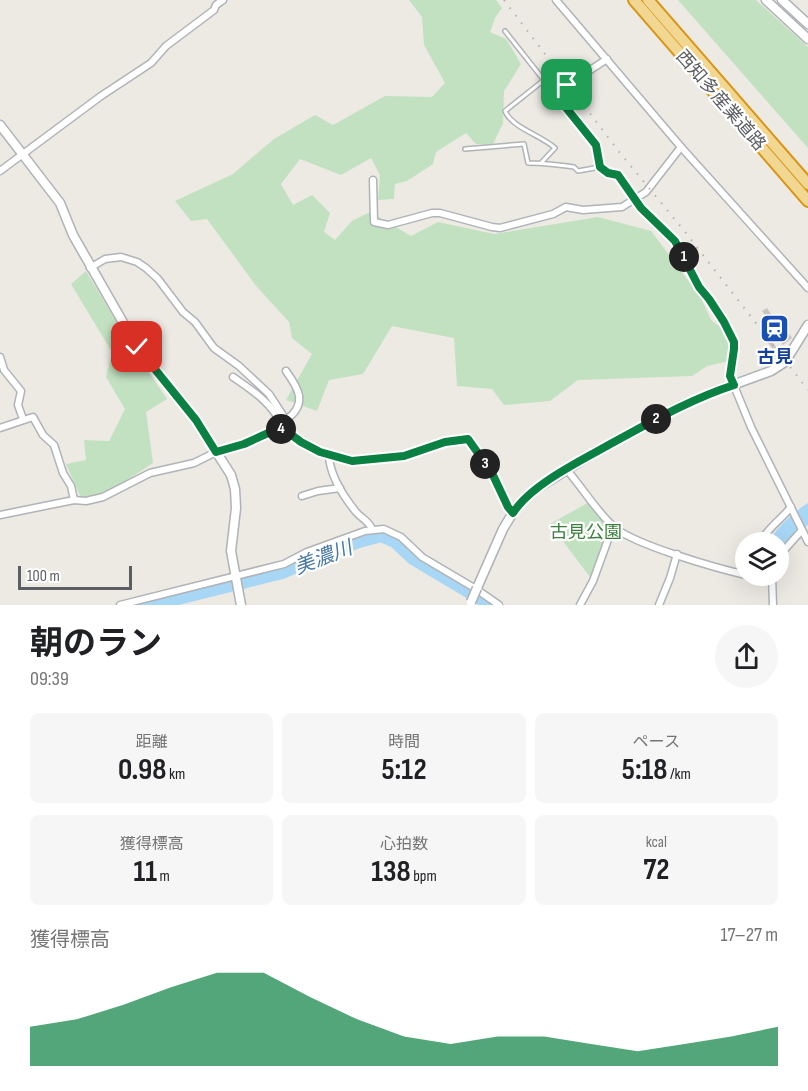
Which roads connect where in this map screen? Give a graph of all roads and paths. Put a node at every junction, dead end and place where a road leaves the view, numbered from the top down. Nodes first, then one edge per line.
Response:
1 (223, 0) edge
2 (556, 0) edge
3 (634, 0) edge
4 (648, 0) edge
5 (766, 0) edge
6 (782, 0) edge
7 (214, 3) edge
8 (808, 24) edge
9 (505, 31) dead end
10 (808, 39) edge
11 (607, 58) junction
12 (544, 80) junction
13 (575, 80) dead end
14 (567, 85) dead end
15 (555, 94) junction
16 (0, 125) edge
17 (681, 147) junction
18 (465, 149) dead end
19 (23, 155) junction
20 (541, 163) junction
21 (600, 167) junction
22 (0, 171) edge
23 (373, 180) dead end
24 (808, 184) edge
25 (634, 198) junction
26 (808, 201) edge
27 (90, 267) junction
28 (808, 288) edge
29 (808, 325) edge
30 (0, 357) edge
31 (286, 371) dead end
32 (233, 377) dead end
33 (734, 385) junction
34 (22, 419) junction
35 (286, 420) junction
36 (0, 428) edge
37 (283, 430) junction
38 (216, 452) junction
39 (329, 456) junction
40 (566, 469) junction
41 (340, 488) junction
42 (302, 496) dead end
43 (74, 500) junction
44 (791, 507) junction
45 (513, 513) junction
46 (0, 515) edge
47 (613, 526) junction
48 (372, 529) junction
49 (802, 530) junction
50 (767, 532) edge
51 (808, 542) edge
52 (789, 545) edge
53 (677, 554) junction
54 (735, 572) edge
55 (235, 576) junction
56 (772, 586) edge
57 (476, 588) junction
58 (470, 603) edge
59 (120, 605) edge
60 (241, 605) edge
61 (499, 605) edge
62 (580, 605) edge
63 (659, 605) edge
64 (773, 605) edge

1 - 7 street
2 - 11 street
3 - 26 highway, 西知多産業道路
4 - 24 highway, 西知多産業道路
5 - 10 street
6 - 8 street
7 - 19 street
9 - 12 lane
11 - 13 street
11 - 17 street
12 - 15 lane
12 - 20 lane
14 - 15 street
15 - 21 street
16 - 19 street
17 - 25 street
17 - 28 street
18 - 20 lane
19 - 22 street
19 - 27 street
20 - 21 lane
21 - 25 street
23 - 25 street
25 - 33 street
27 - 35 street
27 - 38 street
29 - 33 street
30 - 34 street
31 - 35 street
32 - 37 street
33 - 40 street
33 - 44 street
34 - 36 street
34 - 43 street
35 - 37 street
37 - 38 street
37 - 39 street
38 - 43 street
38 - 55 street
39 - 41 street
39 - 45 street
40 - 45 street
40 - 47 street
41 - 42 street
41 - 48 street
43 - 46 street
44 - 49 street
44 - 50 street
45 - 57 street
47 - 53 street
47 - 62 street
48 - 55 street
48 - 57 street
49 - 51 street
49 - 52 street
53 - 54 street
53 - 63 street
55 - 59 street
55 - 60 street
56 - 64 street
57 - 58 street, bridge
57 - 61 street

